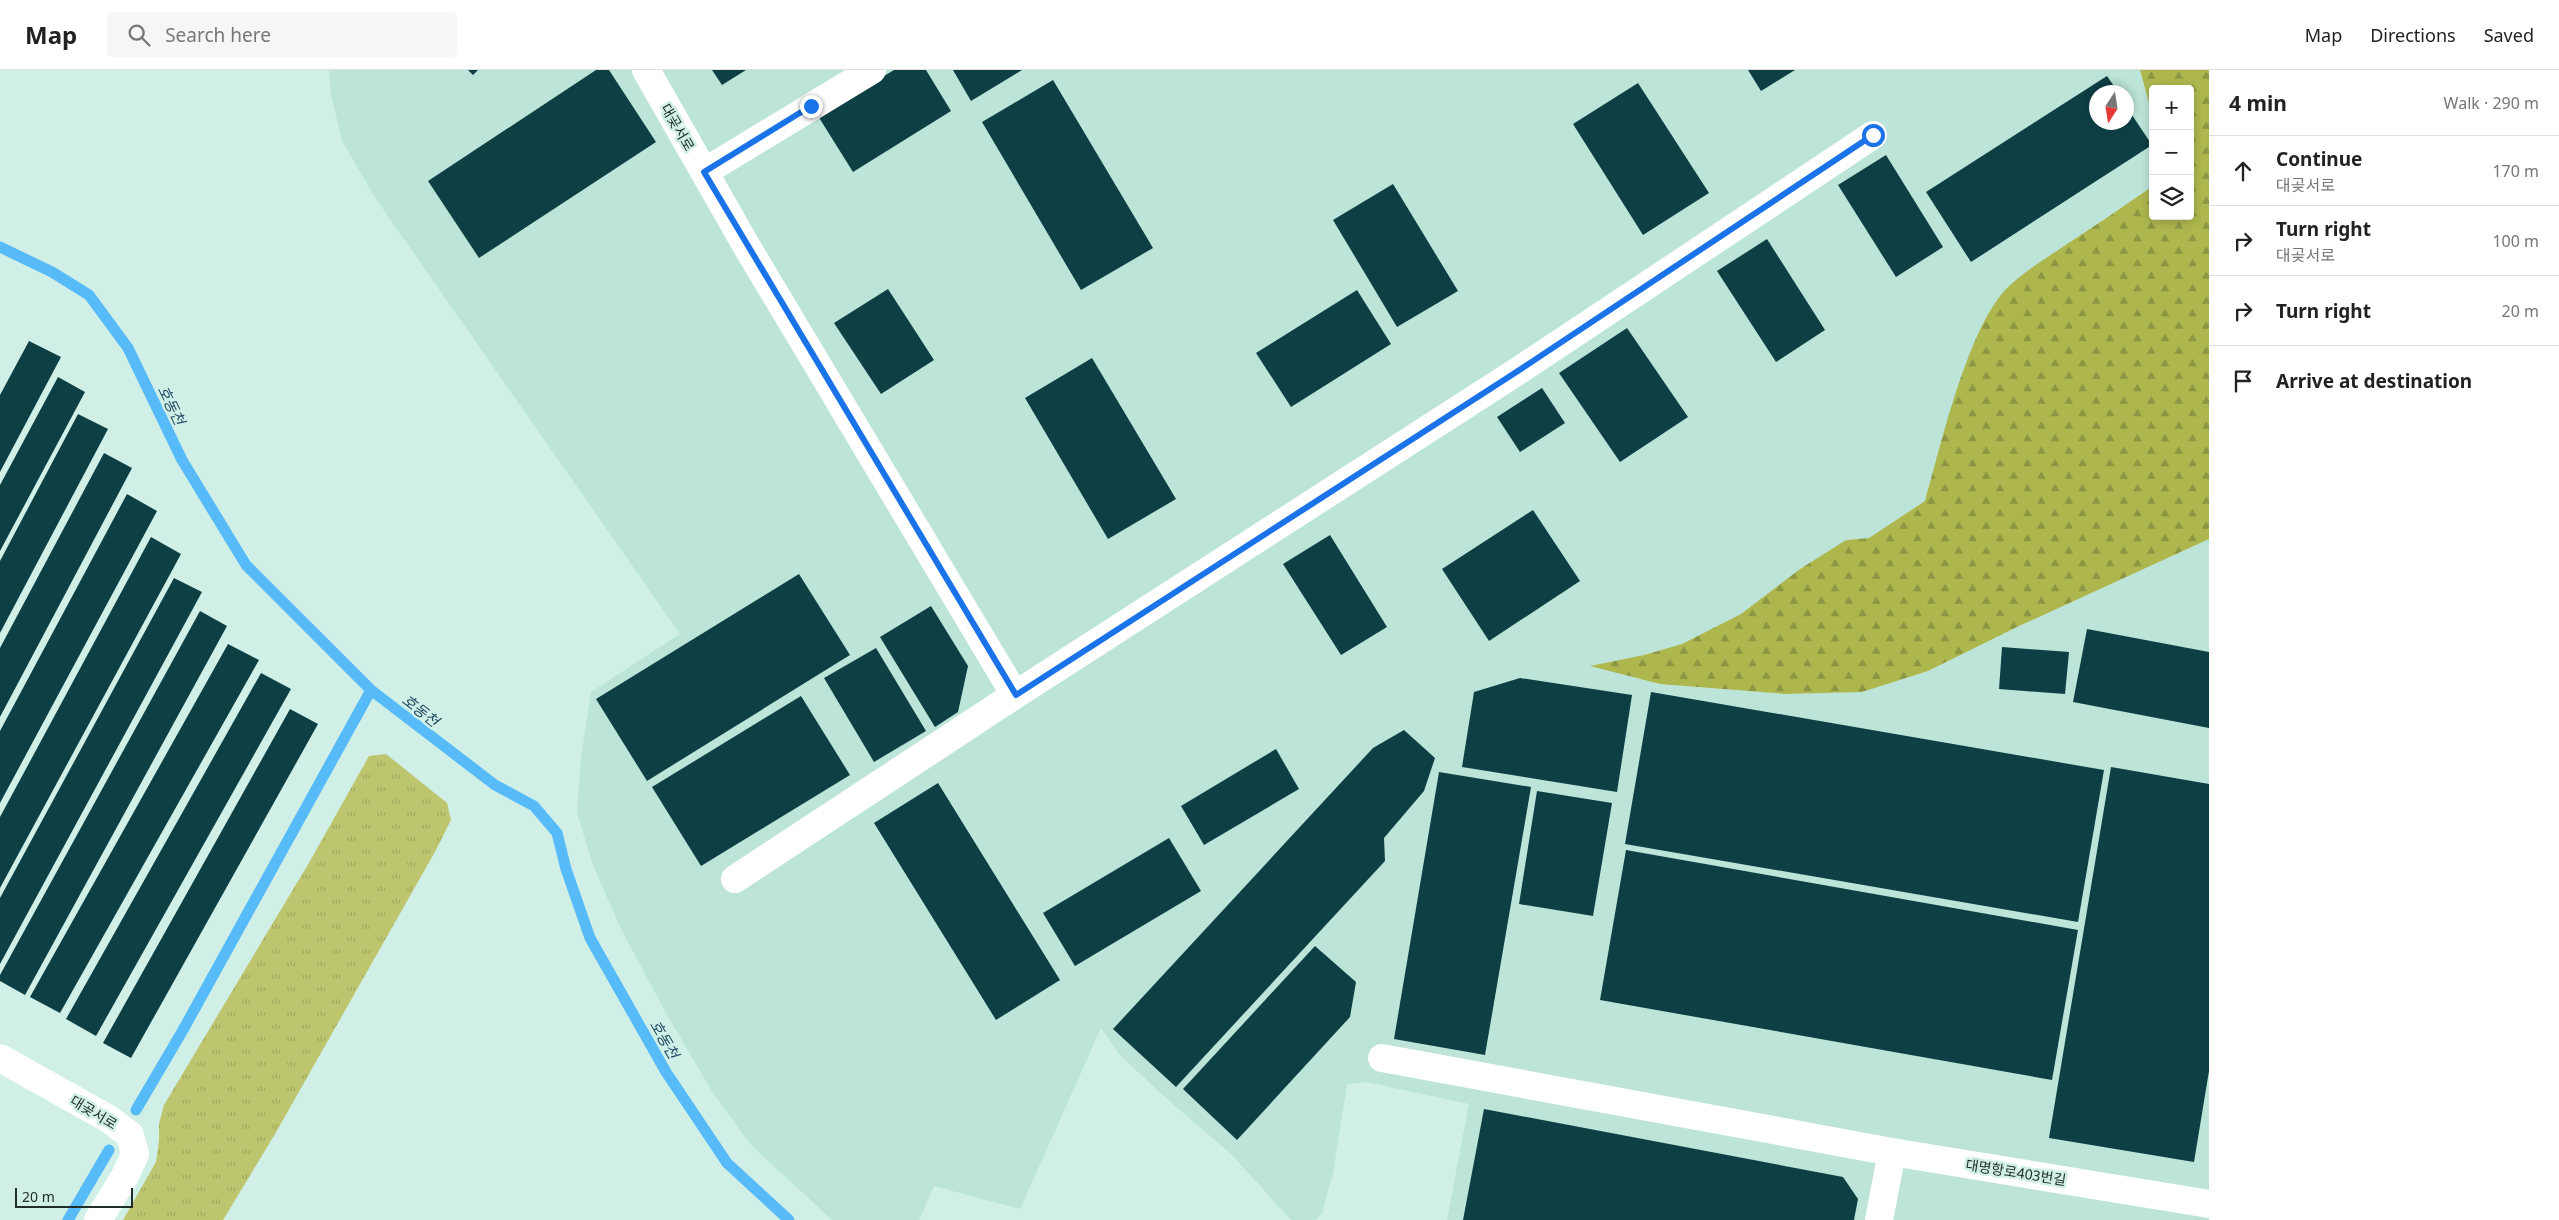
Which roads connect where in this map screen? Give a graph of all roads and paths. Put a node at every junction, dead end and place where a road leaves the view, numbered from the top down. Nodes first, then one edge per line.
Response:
1 (646, 70) edge
2 (872, 70) edge
3 (1873, 135) dead end
4 (704, 172) junction
5 (1016, 695) junction
6 (735, 878) dead end
7 (0, 1058) edge
8 (1382, 1058) dead end
9 (1892, 1152) junction
10 (2209, 1204) edge
11 (98, 1220) edge
12 (1879, 1220) edge

1 - 4 street, 대곶서로
2 - 4 street
3 - 5 street
4 - 5 street, 대곶서로
5 - 6 street
7 - 11 street, 대곶서로
8 - 9 street, 대명항로403번길
9 - 10 street, 대명항로403번길
9 - 12 street

